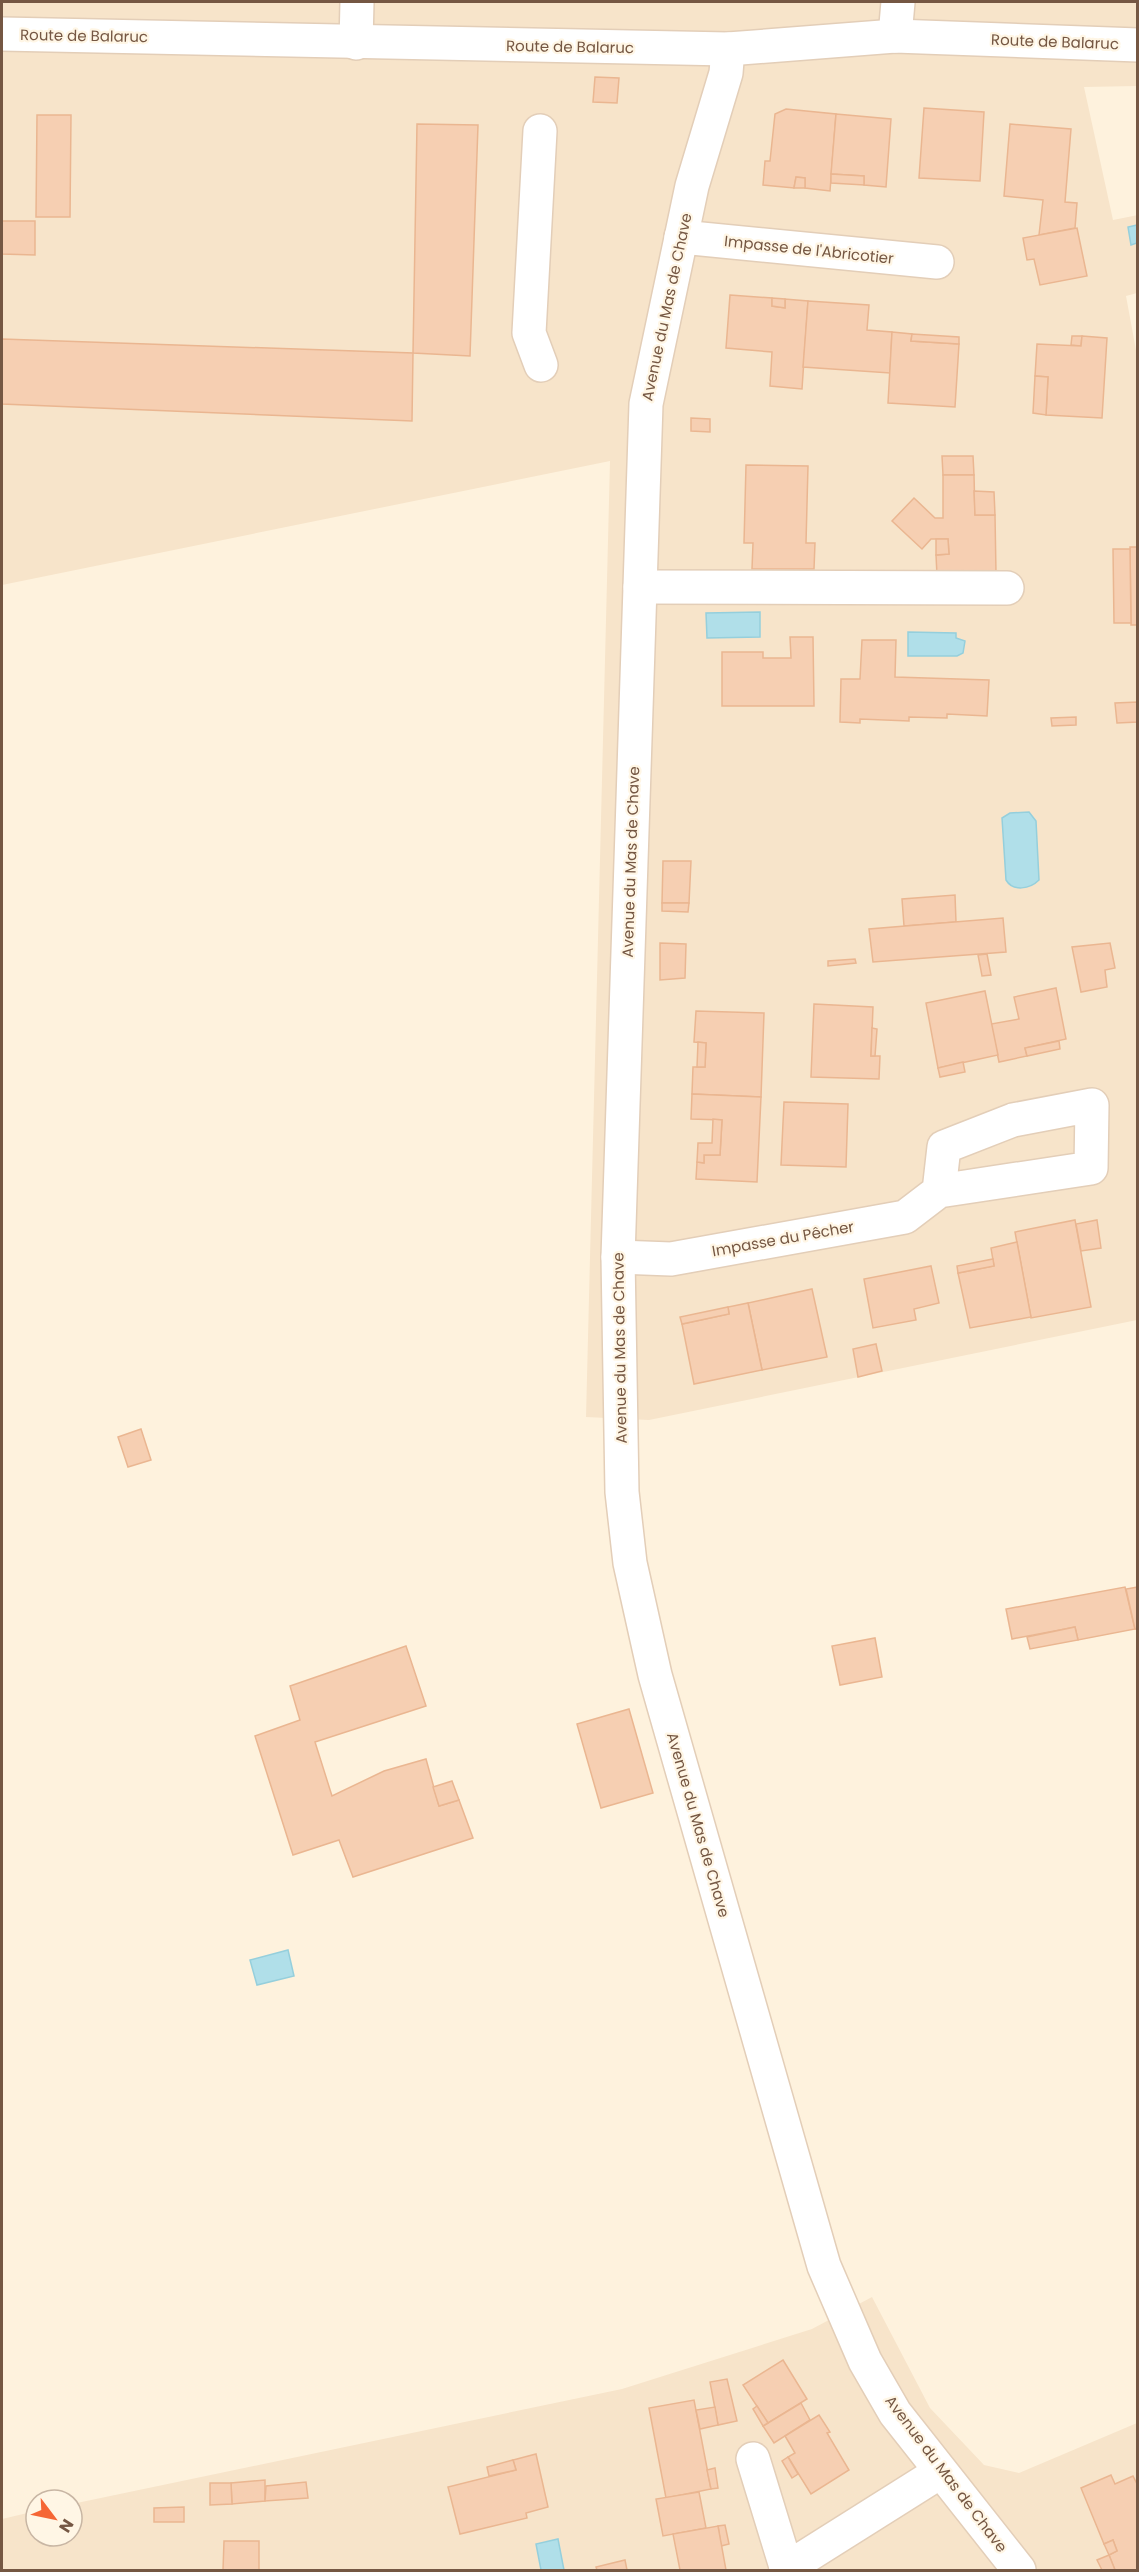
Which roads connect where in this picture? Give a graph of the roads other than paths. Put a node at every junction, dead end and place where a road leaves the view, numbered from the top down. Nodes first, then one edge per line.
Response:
1 (357, 2) edge
2 (898, 2) edge
3 (2, 34) edge
4 (895, 36) junction
5 (356, 43) junction
6 (1137, 45) edge
7 (728, 49) junction
8 (540, 131) dead end
9 (681, 237) junction
10 (937, 262) dead end
11 (541, 365) dead end
12 (640, 587) junction
13 (1007, 588) dead end
14 (939, 1191) dead end
15 (618, 1257) junction
16 (753, 2459) dead end
17 (940, 2472) junction
18 (787, 2570) edge
19 (1019, 2571) edge

1 - 5 street
2 - 4 street
3 - 5 street, Route de Balaruc
4 - 6 street, Route de Balaruc
4 - 7 street, Route de Balaruc
5 - 7 street, Route de Balaruc
7 - 9 street, Avenue du Mas de Chave
8 - 11 street
9 - 10 street, Impasse de l'Abricotier
9 - 12 street, Avenue du Mas de Chave
12 - 13 street
12 - 15 street, Avenue du Mas de Chave
14 - 15 street, Impasse du Pêcher
15 - 17 street, Avenue du Mas de Chave
16 - 18 street
17 - 18 street
17 - 19 street, Avenue du Mas de Chave

